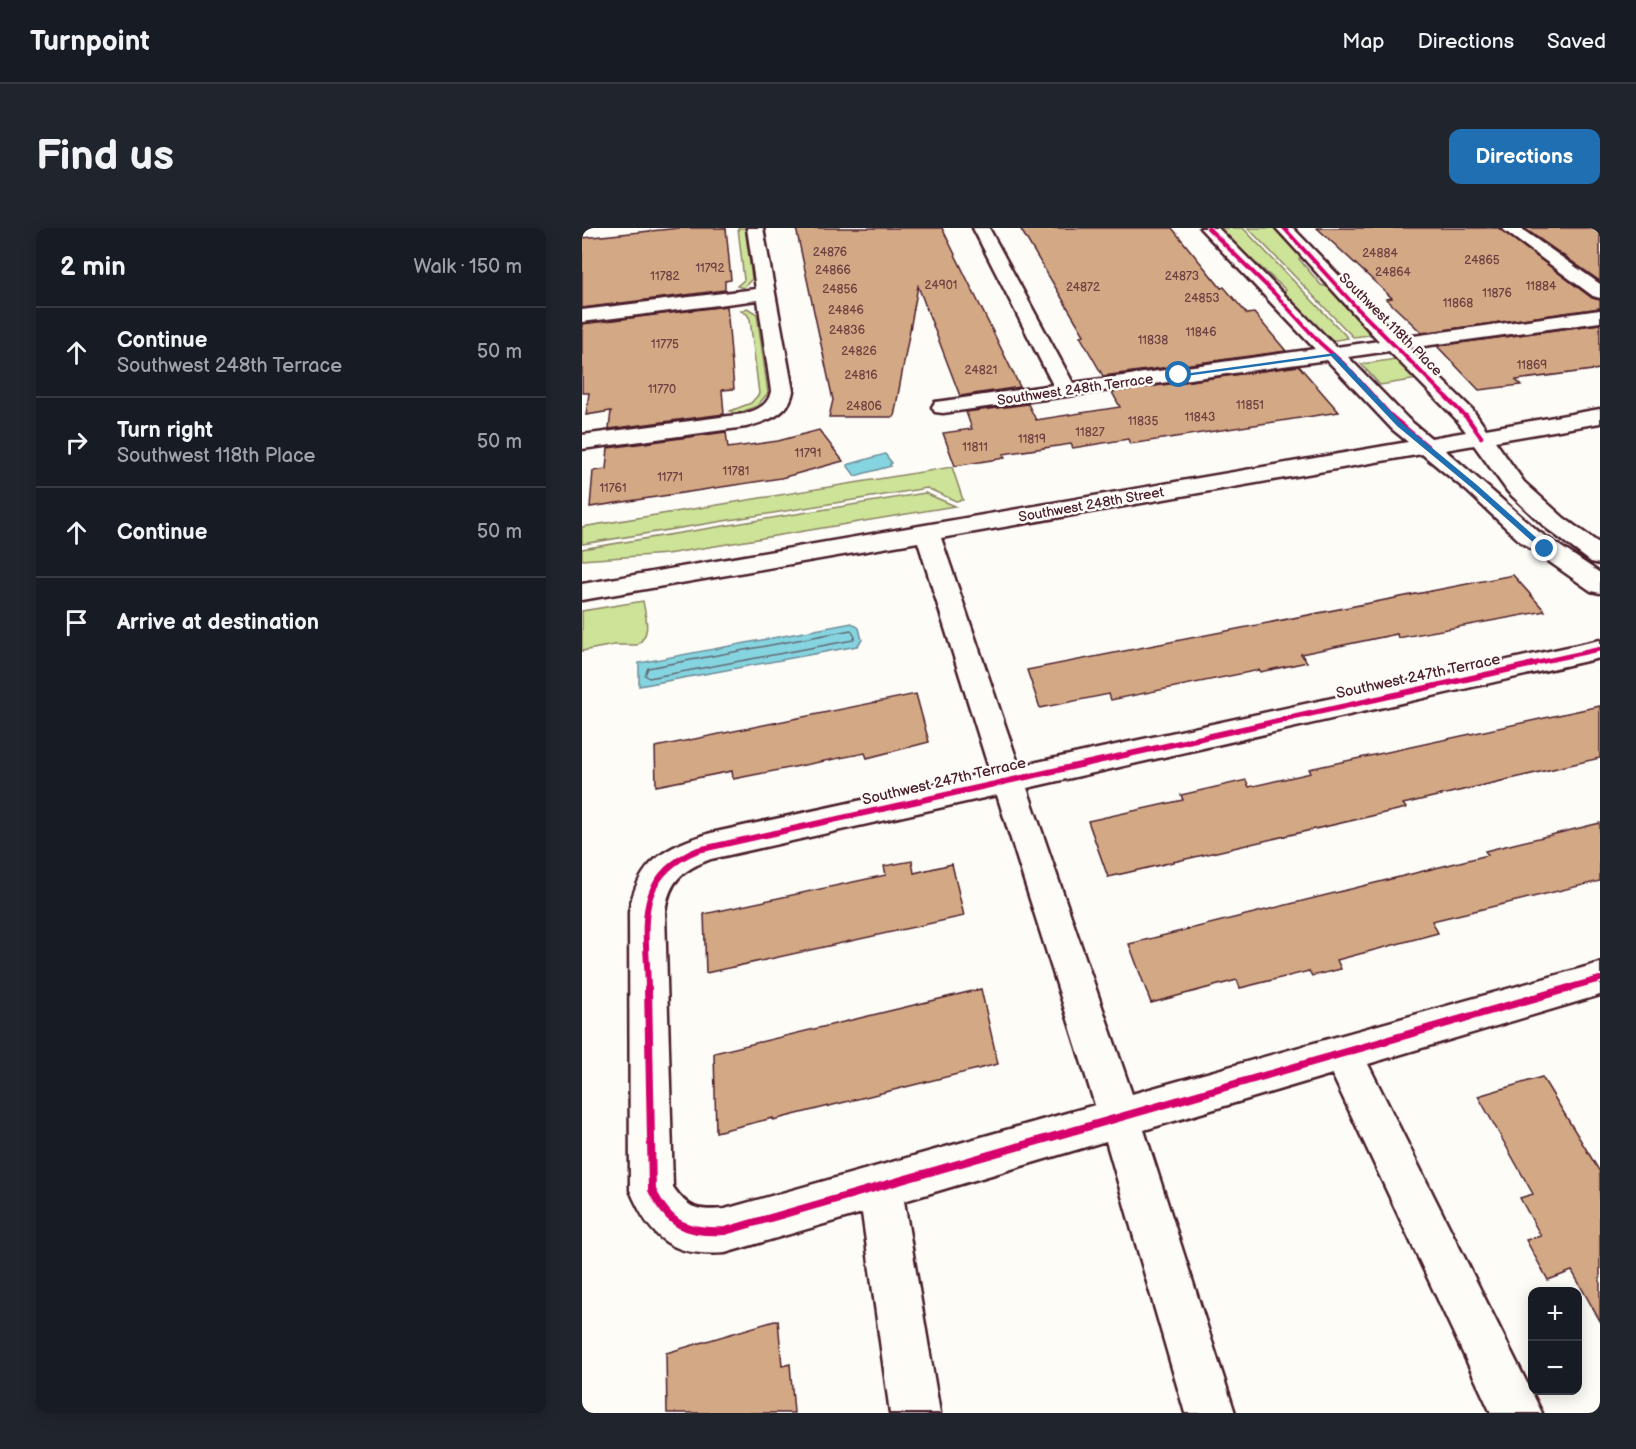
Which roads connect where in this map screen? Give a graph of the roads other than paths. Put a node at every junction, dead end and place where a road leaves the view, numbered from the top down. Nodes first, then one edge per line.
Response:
1 (755, 228) edge
2 (981, 228) edge
3 (1208, 228) edge
4 (1284, 228) edge
5 (1509, 228) edge
6 (1600, 292) edge
7 (764, 294) junction
8 (582, 316) edge
9 (1600, 316) edge
10 (1393, 345) junction
11 (1333, 354) junction
12 (1066, 390) junction
13 (943, 407) dead end
14 (1600, 416) edge
15 (1481, 437) junction
16 (582, 442) edge
17 (1427, 446) junction
18 (927, 532) junction
19 (1600, 556) edge
20 (1600, 585) edge
21 (582, 592) edge
22 (1600, 649) edge
23 (1009, 779) junction
24 (1600, 979) edge
25 (1343, 1054) junction
26 (1119, 1117) junction
27 (880, 1188) junction
28 (915, 1413) edge
29 (1210, 1413) edge
30 (1517, 1413) edge

1 - 7 street
2 - 12 street
3 - 11 street
4 - 10 street, Southwest 118th Place
5 - 6 street
7 - 8 street
7 - 16 street
9 - 10 street, Southwest 248th Terrace
10 - 11 street, Southwest 248th Terrace
10 - 15 street, Southwest 118th Place
11 - 12 street, Southwest 248th Terrace
11 - 17 street
12 - 13 street, Southwest 248th Terrace
14 - 15 street, Southwest 248th Street
15 - 17 street, Southwest 248th Street
15 - 19 street, Southwest 118th Place
17 - 18 street, Southwest 248th Street
17 - 20 street
18 - 21 street, Southwest 248th Street
18 - 23 street
22 - 23 street, Southwest 247th Terrace
23 - 26 street
23 - 27 street, Southwest 247th Terrace
24 - 25 street
25 - 26 street
25 - 30 street
26 - 27 street
26 - 29 street
27 - 28 street

